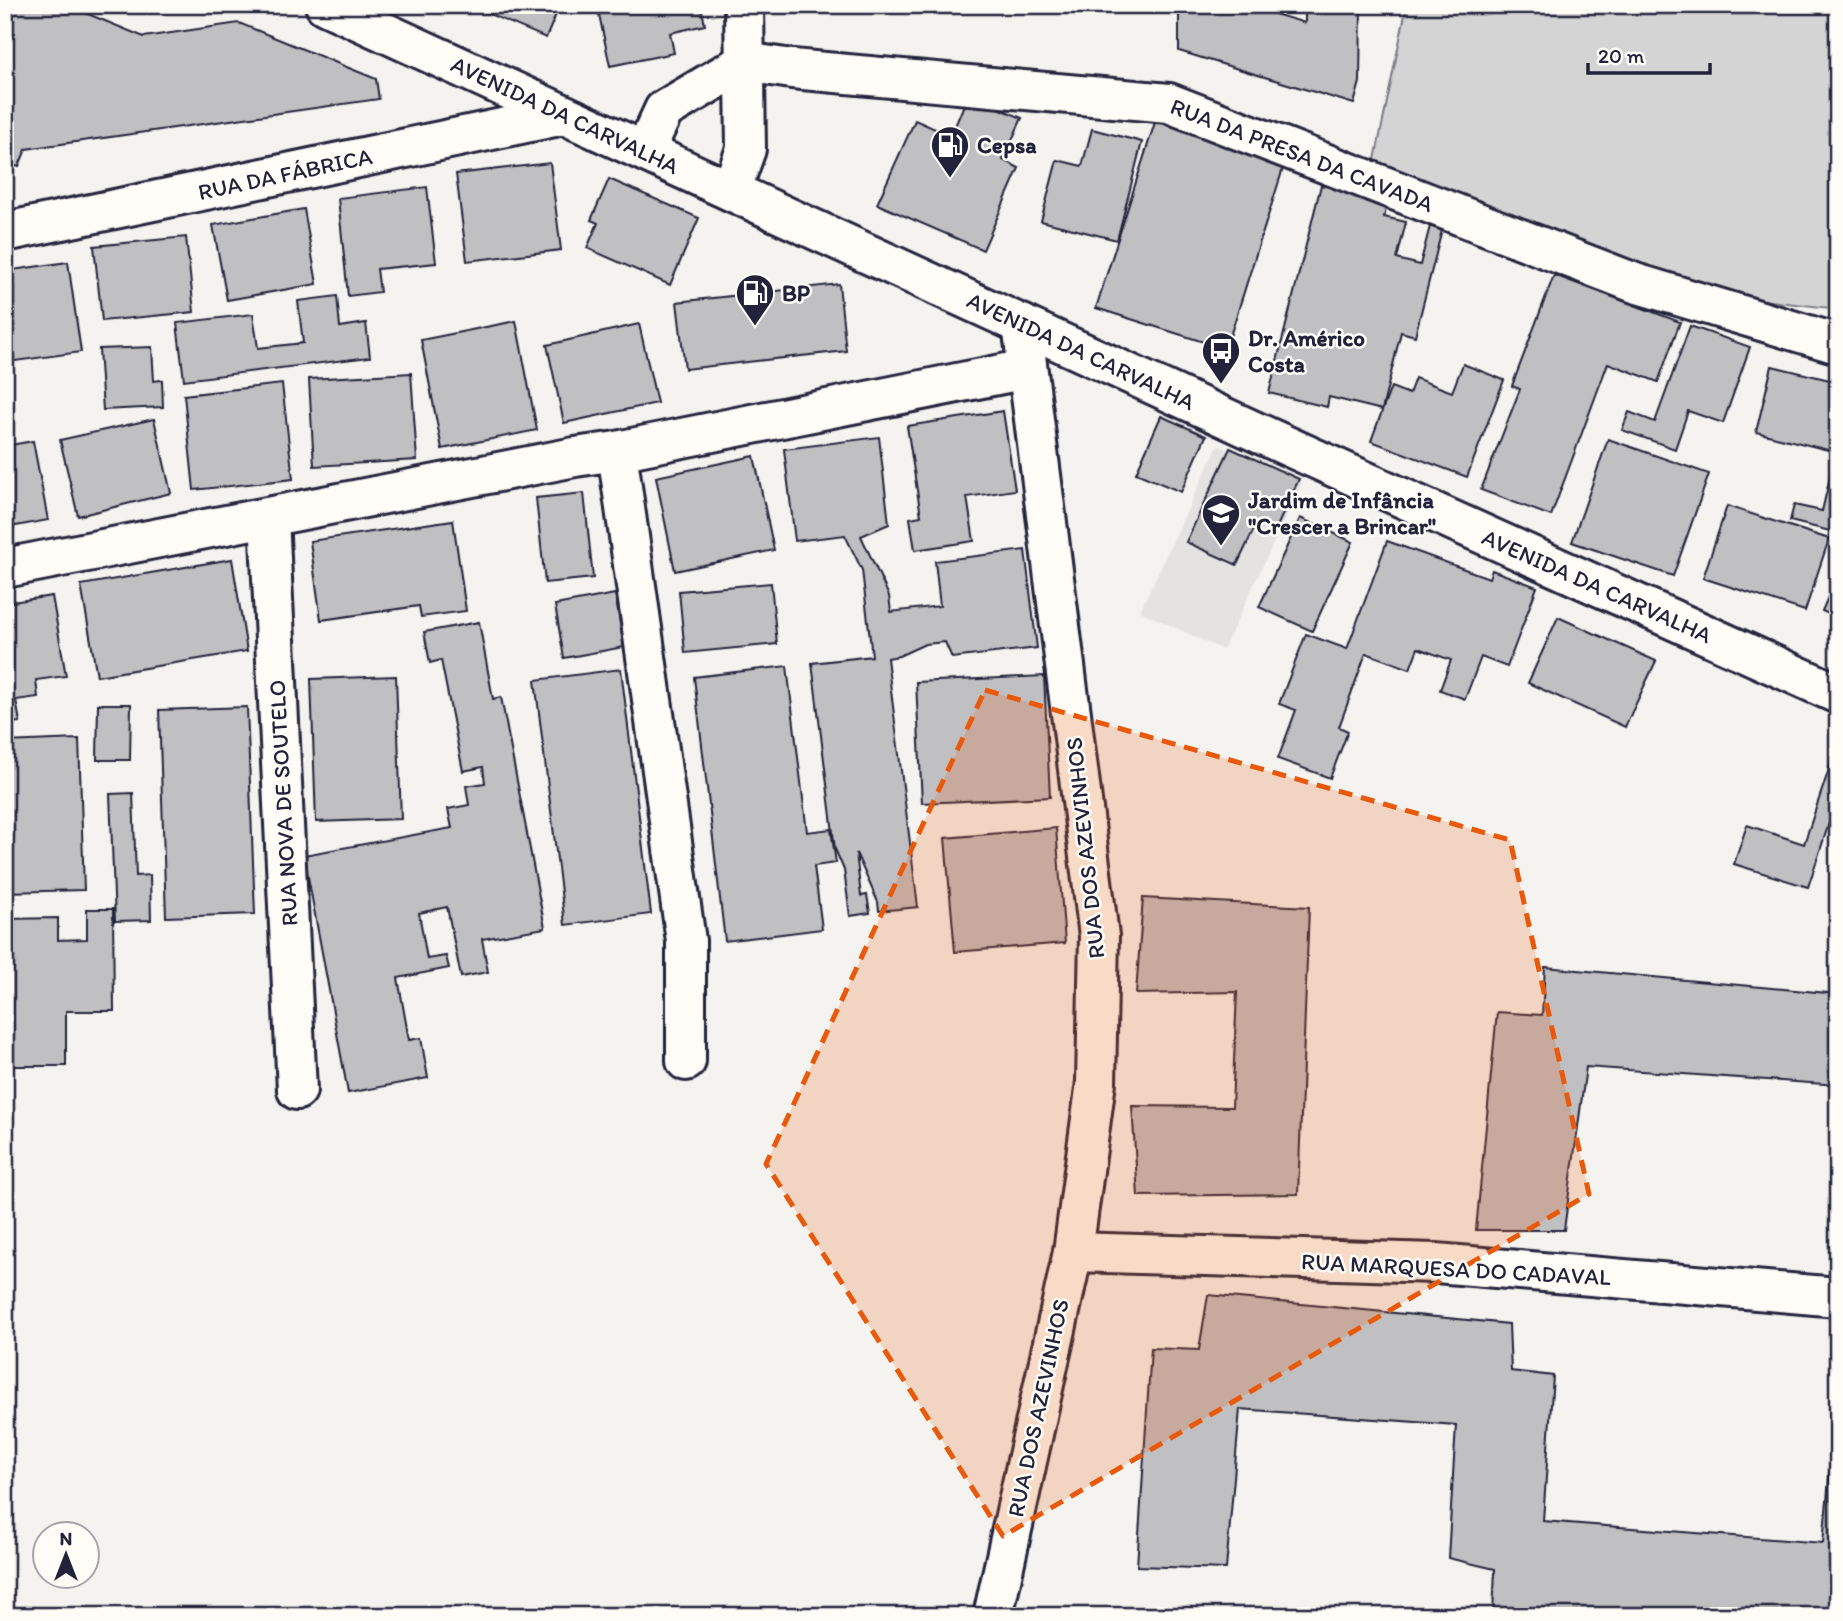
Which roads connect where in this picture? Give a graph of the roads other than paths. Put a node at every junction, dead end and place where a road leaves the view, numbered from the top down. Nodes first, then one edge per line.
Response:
1 (326, 5) edge
2 (744, 5) edge
3 (745, 62) junction
4 (564, 115) junction
5 (645, 151) junction
6 (731, 191) junction
7 (5, 232) edge
8 (1022, 324) junction
9 (1838, 344) edge
10 (1027, 369) junction
11 (617, 451) junction
12 (269, 517) junction
13 (5, 568) edge
14 (1838, 694) edge
15 (686, 1061) dead end
16 (297, 1090) dead end
17 (1073, 1252) junction
18 (1838, 1297) edge
19 (993, 1616) edge

1 - 4 street, AVENIDA DA CARVALHA
2 - 3 street
3 - 5 street
3 - 6 street
3 - 9 street, RUA DA PRESA DA CAVADA
4 - 5 street, AVENIDA DA CARVALHA
4 - 7 street, RUA DA FÁBRICA
5 - 6 street, AVENIDA DA CARVALHA
6 - 8 street, AVENIDA DA CARVALHA
8 - 10 street, RUA DOS AZEVINHOS
8 - 14 street, AVENIDA DA CARVALHA
10 - 11 street
10 - 17 street, RUA DOS AZEVINHOS
11 - 12 street
11 - 15 street
12 - 13 street
12 - 16 street, RUA NOVA DE SOUTELO
17 - 18 street, RUA MARQUESA DO CADAVAL
17 - 19 street, RUA DOS AZEVINHOS

